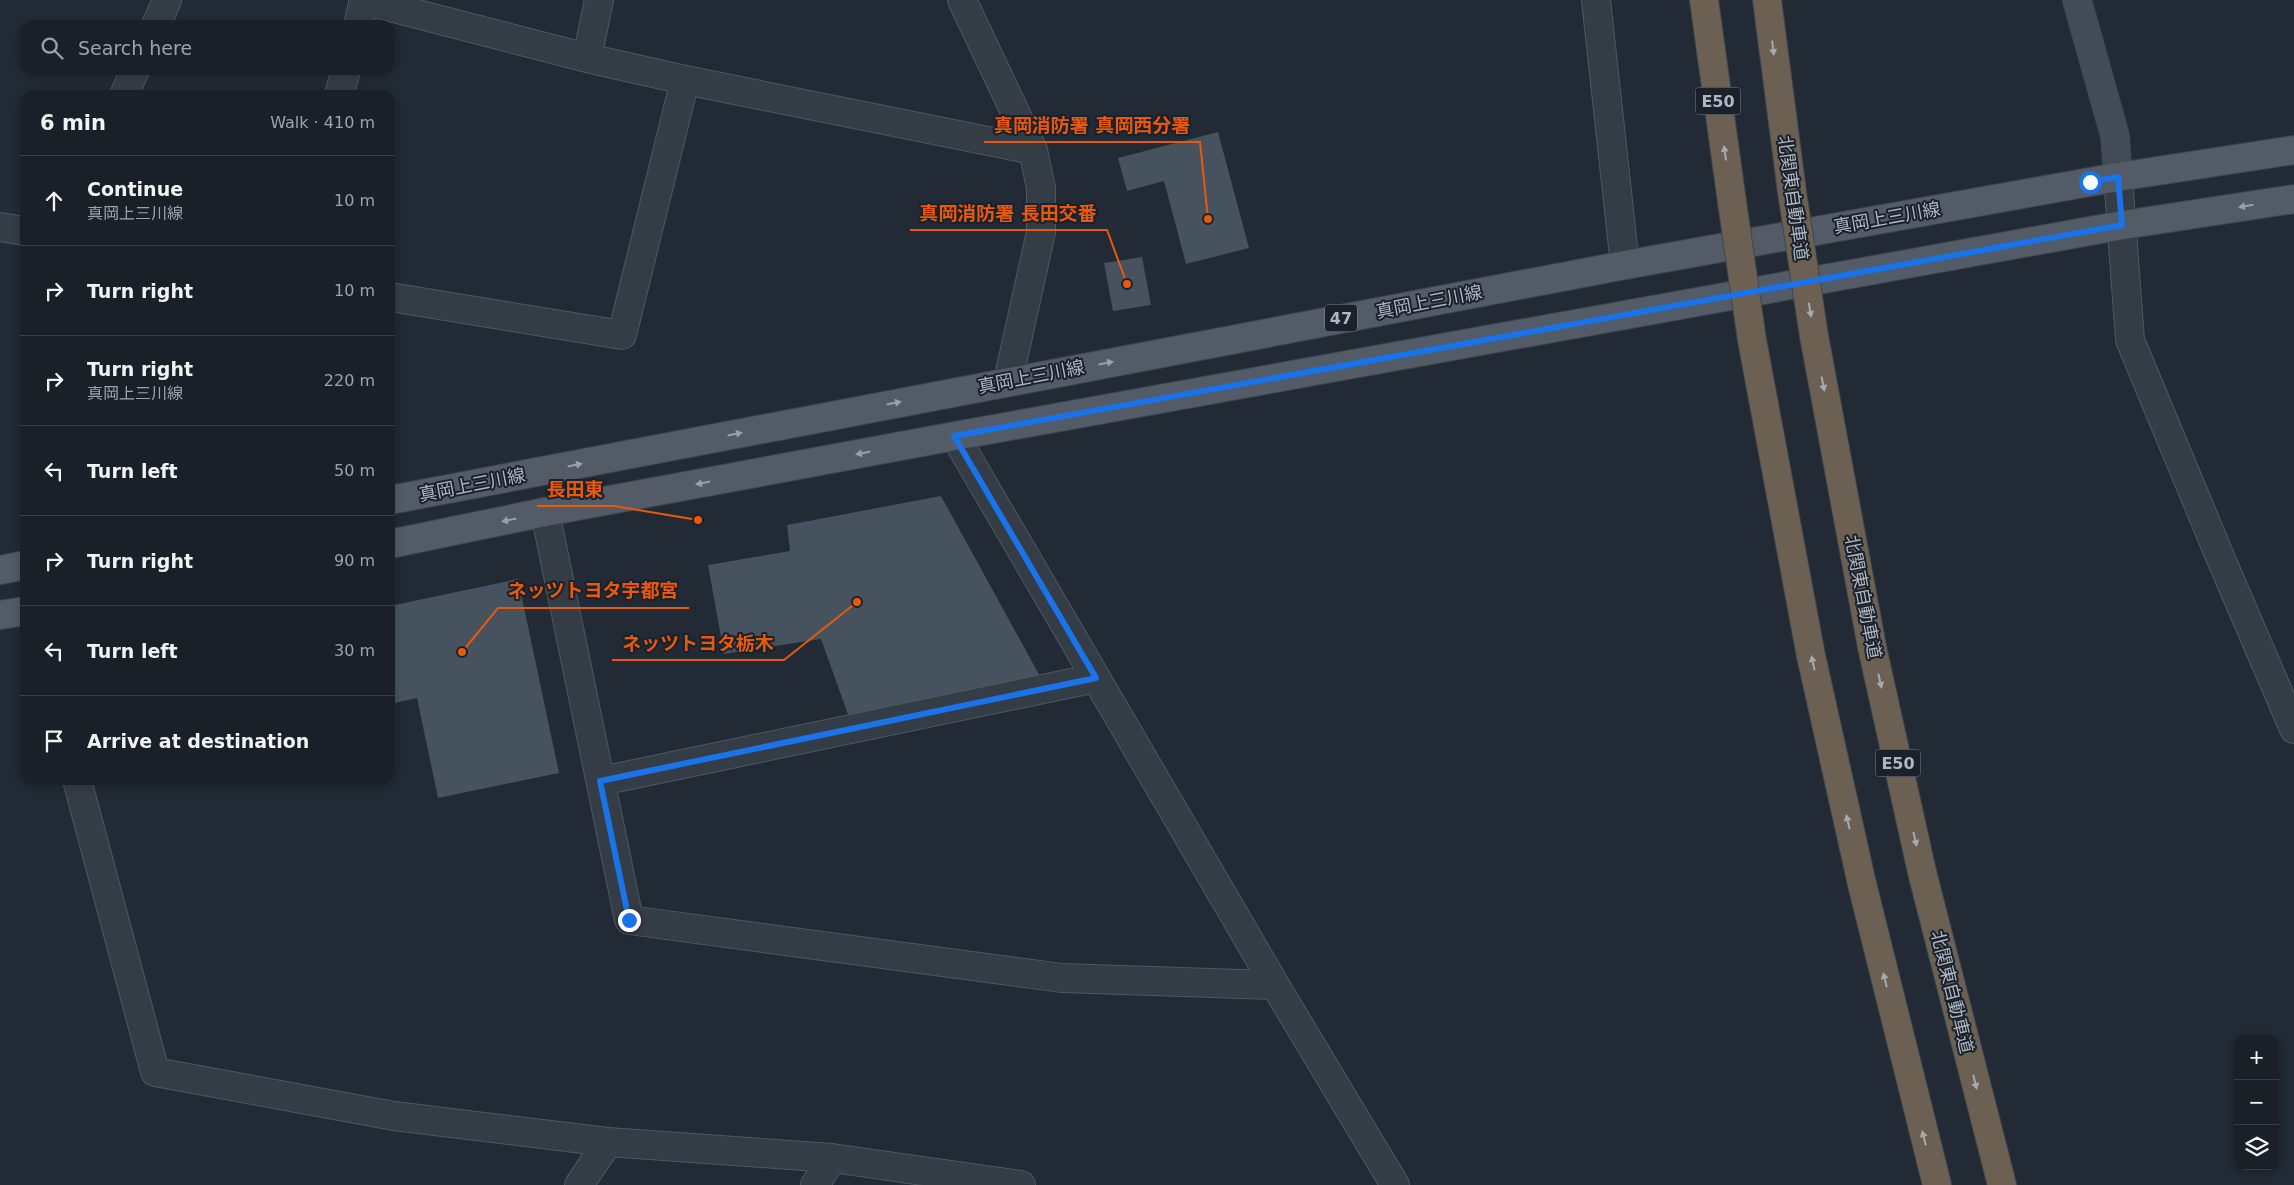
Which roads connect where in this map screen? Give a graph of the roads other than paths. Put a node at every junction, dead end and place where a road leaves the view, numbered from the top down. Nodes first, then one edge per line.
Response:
1 (167, 0) edge
2 (364, 0) edge
3 (599, 0) edge
4 (962, 0) edge
5 (1596, 0) edge
6 (1704, 0) edge
7 (1767, 0) edge
8 (2077, 0) edge
9 (158, 20) edge
10 (359, 20) edge
11 (587, 58) junction
12 (133, 75) edge
13 (345, 75) edge
14 (685, 80) junction
15 (126, 90) edge
16 (340, 90) edge
17 (1033, 150) junction
18 (2294, 150) edge
19 (2118, 177) junction
20 (2294, 199) edge
21 (2122, 225) junction
22 (0, 227) edge
23 (20, 230) edge
24 (1625, 265) junction
25 (395, 298) edge
26 (1008, 381) junction
27 (954, 436) junction
28 (395, 499) edge
29 (545, 512) junction
30 (395, 543) edge
31 (20, 566) edge
32 (0, 570) edge
33 (20, 612) edge
34 (0, 615) edge
35 (1096, 678) junction
36 (2294, 729) edge
37 (600, 781) junction
38 (78, 785) edge
39 (1276, 985) junction
40 (608, 1142) junction
41 (832, 1158) junction
42 (579, 1185) edge
43 (815, 1185) edge
44 (1021, 1185) edge
45 (1395, 1185) edge
46 (1937, 1185) edge
47 (2002, 1185) edge

1 - 9 street
2 - 10 street
2 - 11 street
3 - 11 street
4 - 17 street
5 - 24 street
46 -> 6 highway, E50, bridge
7 -> 47 highway, 北関東自動車道 / E50, bridge
8 - 19 street
11 - 14 street
12 - 15 street
13 - 16 street
14 - 17 street
14 - 25 street
17 - 26 street
18 - 19 main road, 真岡上三川線 / 47
19 - 21 street
19 - 24 main road, 真岡上三川線 / 47
20 -> 21 main road
21 - 27 main road
21 - 36 street
22 - 23 street
26 -> 24 main road, 真岡上三川線 / 47
28 -> 26 main road, 真岡上三川線 / 47
27 -> 29 main road
27 - 35 street
29 -> 30 main road
29 - 37 street
31 - 32 main road
33 - 34 main road
35 - 37 street
35 - 39 street
37 - 39 street
38 - 40 street
39 - 45 street
40 - 41 street
40 - 42 street
41 - 43 street
41 - 44 street

